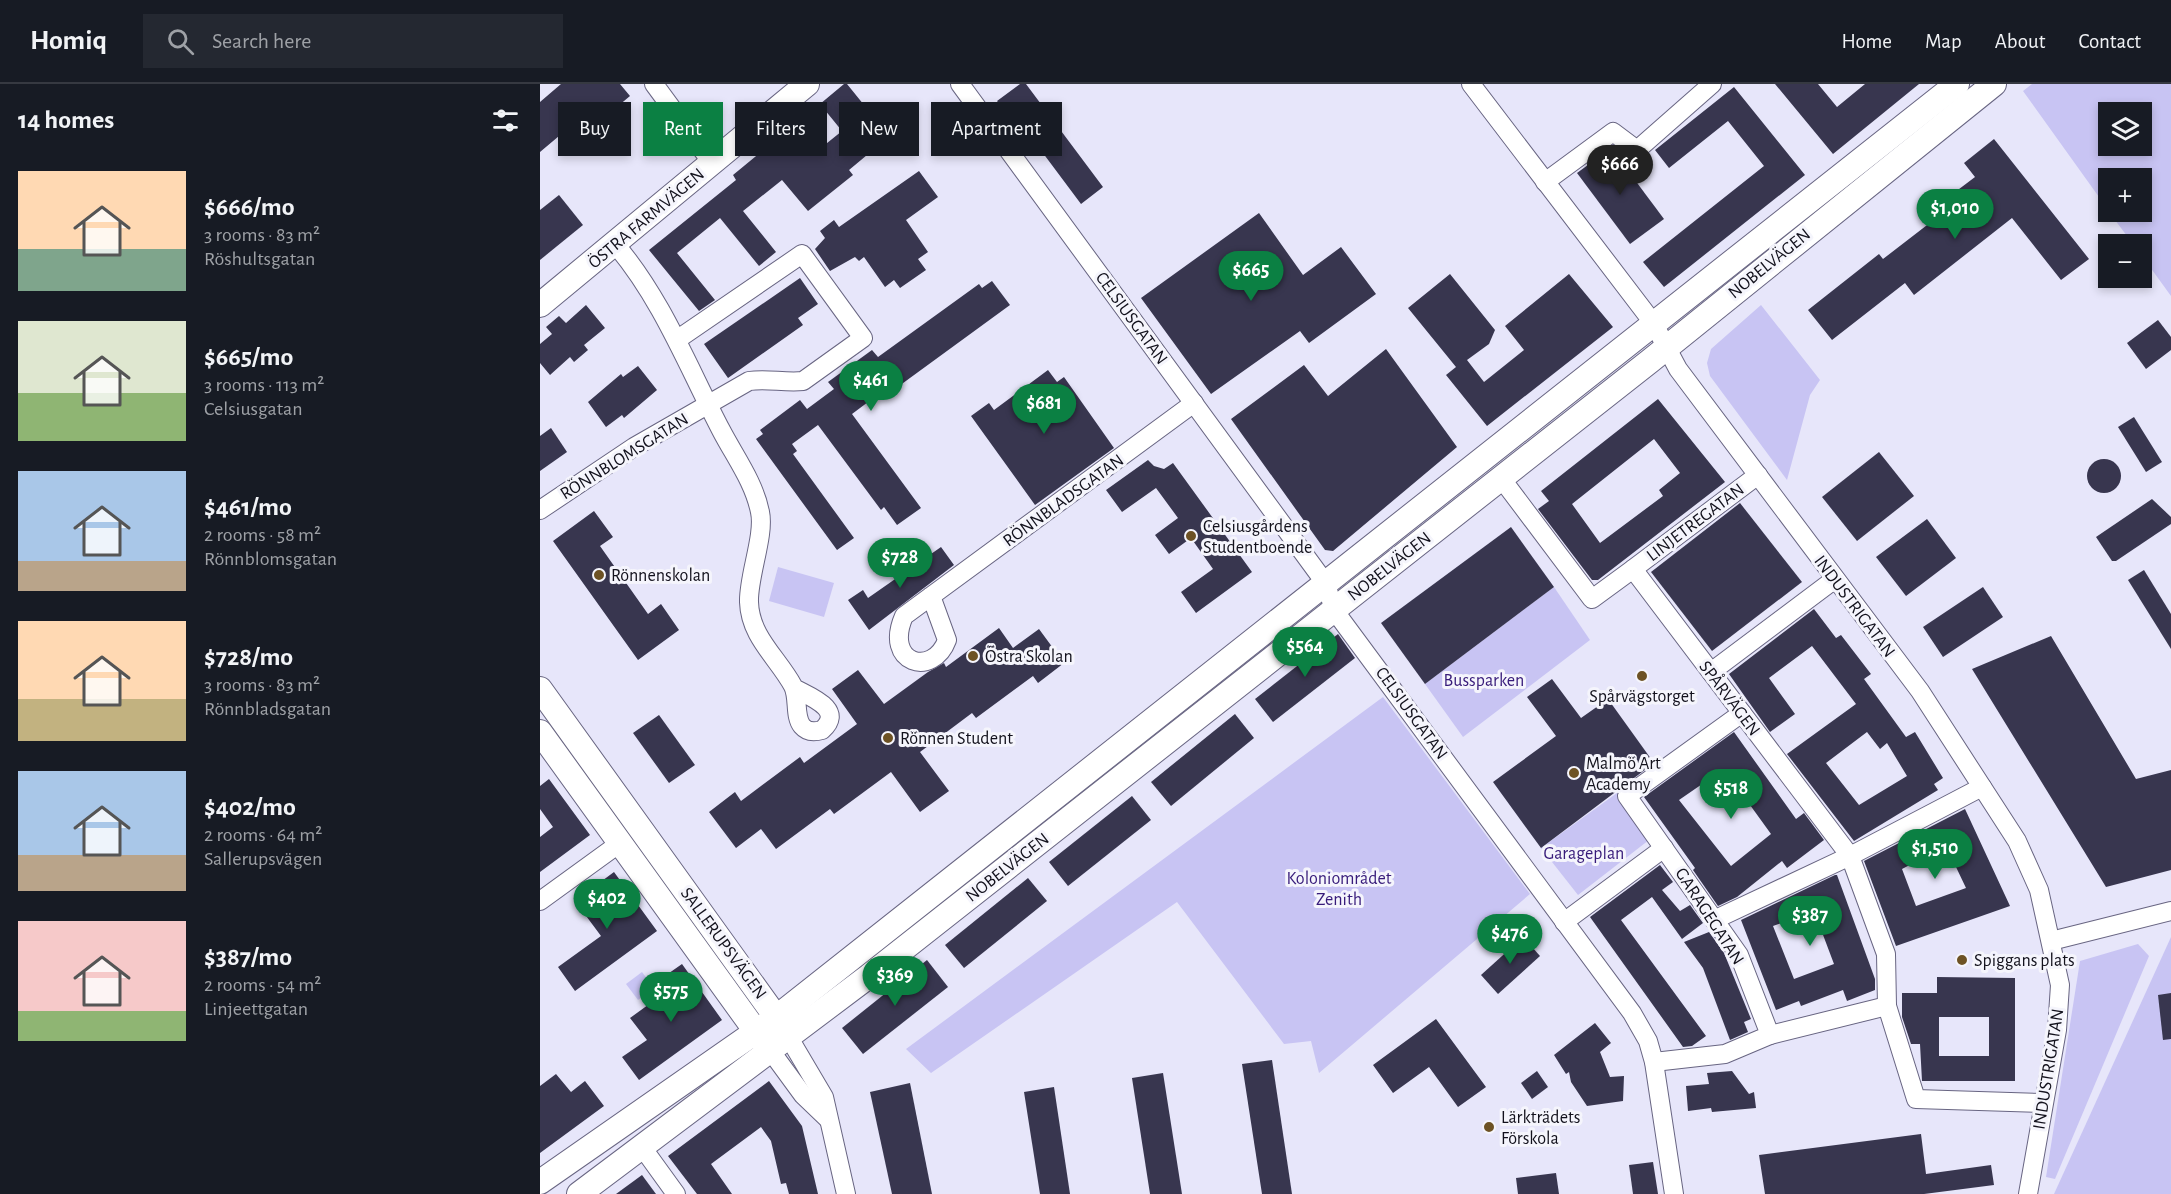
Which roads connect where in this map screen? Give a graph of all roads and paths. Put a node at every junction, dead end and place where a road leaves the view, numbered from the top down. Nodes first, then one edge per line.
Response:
1 (654, 84) edge
2 (807, 84) edge
3 (960, 84) edge
4 (1471, 84) edge
5 (1712, 84) edge
6 (1957, 84) edge
7 (1994, 84) edge
8 (712, 163) junction
9 (1545, 182) junction
10 (615, 244) junction
11 (540, 305) edge
12 (1654, 324) junction
13 (678, 339) junction
14 (1666, 348) junction
15 (1194, 403) junction
16 (708, 404) junction
17 (1758, 475) junction
18 (1501, 478) junction
19 (540, 510) edge
20 (1633, 569) junction
21 (1835, 579) junction
22 (1326, 584) junction
23 (931, 596) dead end
24 (1334, 610) junction
25 (1711, 672) junction
26 (794, 687) dead end
27 (540, 689) edge
28 (1742, 713) junction
29 (540, 732) edge
30 (1982, 788) junction
31 (620, 843) junction
32 (1665, 848) junction
33 (1850, 856) junction
34 (540, 901) edge
35 (2171, 911) edge
36 (1716, 919) junction
37 (1564, 922) junction
38 (2052, 941) junction
39 (1887, 1006) junction
40 (756, 1031) junction
41 (779, 1034) junction
42 (1770, 1035) junction
43 (1654, 1062) junction
44 (2043, 1103) junction
45 (642, 1147) junction
46 (540, 1182) edge
47 (579, 1194) edge
48 (676, 1194) edge
49 (846, 1194) edge
50 (1674, 1194) edge
51 (2028, 1194) edge

1 - 8 street
2 - 8 main road, ÖSTRA FARMVÄGEN
3 - 15 street, CELSIUSGATAN
4 - 9 street, INDUSTRIGATAN
5 - 9 street
6 - 12 main road, NOBELVÄGEN
7 - 14 main road, NOBELVÄGEN
8 - 10 main road, ÖSTRA FARMVÄGEN
9 - 12 street, INDUSTRIGATAN
10 - 11 main road, ÖSTRA FARMVÄGEN
10 - 13 street, RÖNNBLOMSGATAN
12 - 14 street, INDUSTRIGATAN
12 - 22 main road, NOBELVÄGEN
13 - 16 street, RÖNNBLOMSGATAN
13 - 16 street, RÖNNBLOMSGATAN
14 - 17 street, INDUSTRIGATAN
14 - 18 main road, NOBELVÄGEN
15 - 22 street, CELSIUSGATAN
15 - 23 street, RÖNNBLADSGATAN
16 - 19 street, RÖNNBLOMSGATAN
16 - 26 street, RÖNNBLOMSGATAN
17 - 20 street, LINJETREGATAN
17 - 21 street, INDUSTRIGATAN
18 - 20 street
18 - 24 main road, NOBELVÄGEN
20 - 25 street, SPÅRVÄGEN
21 - 25 street
21 - 30 street, INDUSTRIGATAN
22 - 24 street, CELSIUSGATAN
22 - 41 main road, NOBELVÄGEN
24 - 37 street, CELSIUSGATAN
24 - 41 main road, NOBELVÄGEN
25 - 28 street, SPÅRVÄGEN
27 - 41 main road, SALLERUPSVÄGEN
28 - 32 street, GARAGEGATAN
28 - 33 street, SPÅRVÄGEN
29 - 31 main road, SALLERUPSVÄGEN
30 - 33 street
30 - 38 street, INDUSTRIGATAN
31 - 34 street
31 - 40 main road, SALLERUPSVÄGEN
32 - 36 street, GARAGEGATAN
32 - 37 street
33 - 36 street
33 - 39 street, SPÅRVÄGEN
35 - 38 street
36 - 42 street, GARAGEGATAN
37 - 43 street, CELSIUSGATAN
38 - 44 street, INDUSTRIGATAN
39 - 42 street
39 - 44 street, SPÅRVÄGEN
40 - 41 main road, NOBELVÄGEN
40 - 46 main road, NOBELVÄGEN
41 - 45 main road, NOBELVÄGEN
41 - 49 street, SALLERUPSVÄGEN
42 - 43 street
43 - 50 street, CELSIUSGATAN
44 - 51 street, INDUSTRIGATAN
45 - 47 main road, NOBELVÄGEN
45 - 48 street

